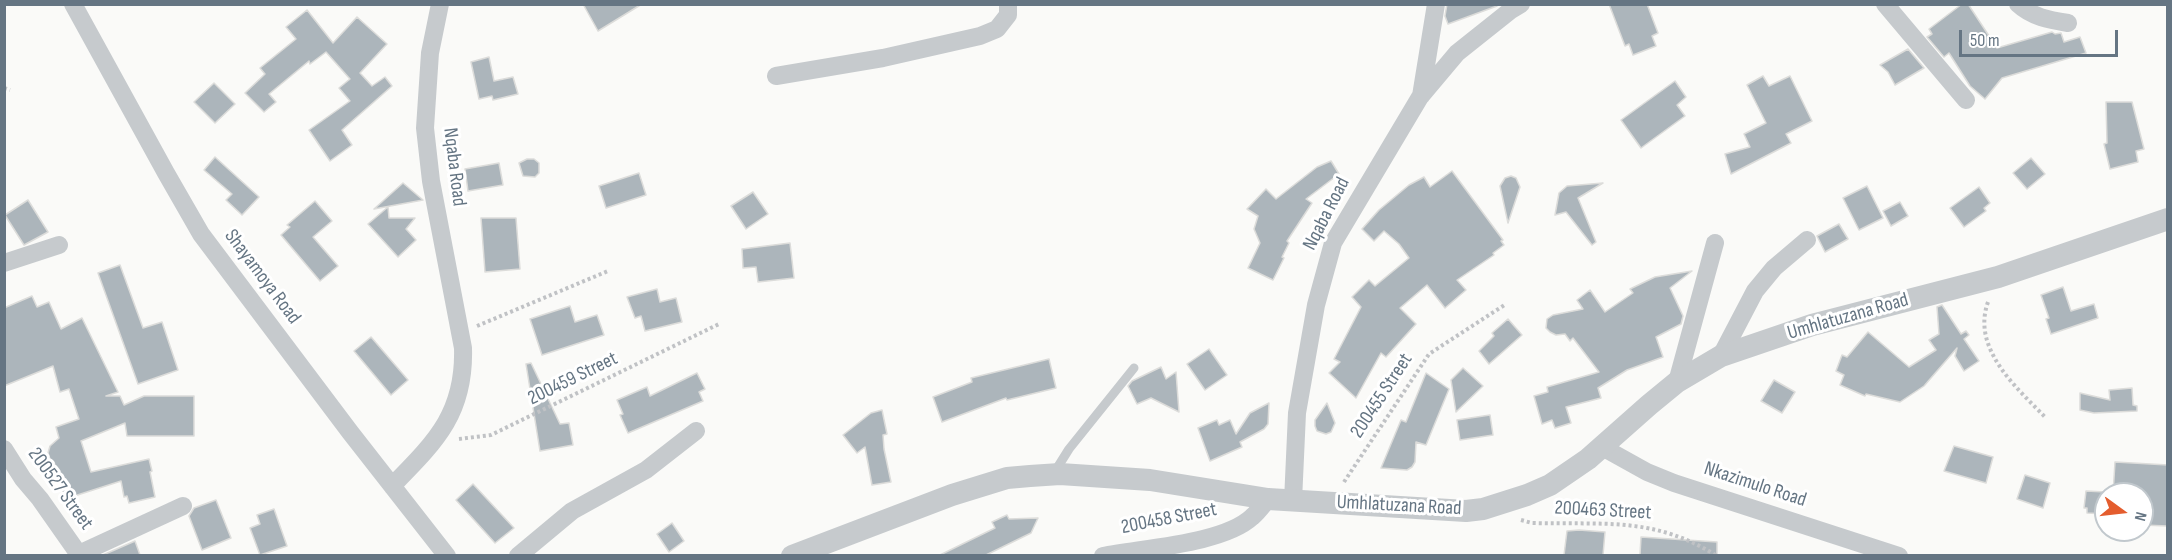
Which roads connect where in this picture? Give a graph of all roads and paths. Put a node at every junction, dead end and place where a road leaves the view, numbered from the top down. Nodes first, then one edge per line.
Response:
1 (73, 4) edge
2 (440, 4) edge
3 (1008, 4) edge
4 (1436, 4) edge
5 (1521, 4) edge
6 (1885, 4) edge
7 (2018, 4) edge
8 (2068, 23) dead end
9 (776, 76) dead end
10 (1420, 97) junction
11 (1966, 99) dead end
12 (2168, 219) edge
13 (1808, 240) dead end
14 (1715, 243) dead end
15 (59, 245) dead end
16 (4, 263) edge
17 (608, 272) dead end
18 (1998, 276) junction
19 (1506, 304) dead end
20 (719, 324) dead end
21 (459, 333) junction
22 (1721, 356) junction
23 (1134, 368) dead end
24 (1677, 382) junction
25 (2046, 418) dead end
26 (696, 431) dead end
27 (434, 442) junction
28 (1602, 447) junction
29 (4, 449) edge
30 (1053, 475) junction
31 (392, 486) junction
32 (1268, 499) junction
33 (1293, 501) junction
34 (1330, 502) junction
35 (183, 506) dead end
36 (1483, 509) junction
37 (80, 555) edge
38 (447, 555) edge
39 (518, 555) edge
40 (792, 555) edge
41 (1103, 555) edge
42 (1717, 555) edge
43 (1899, 555) edge

1 - 31 street, Shayamoya Road
2 - 21 street, Nqaba Road
3 - 9 street
4 - 10 street
5 - 10 street, Nqaba Road
6 - 11 street
7 - 8 street
10 - 33 street, Nqaba Road
12 - 18 street, Umhlatuzana Road
13 - 22 street
14 - 24 street
15 - 16 street
17 - 21 path
18 - 22 street, Umhlatuzana Road
18 - 25 path
19 - 34 path, 200455 Street
20 - 27 path, 200459 Street
21 - 27 street, Nqaba Road
22 - 24 street, Umhlatuzana Road
23 - 30 lane
24 - 28 street, Umhlatuzana Road
26 - 39 street
27 - 31 street, Nqaba Road
28 - 36 street, Umhlatuzana Road
28 - 43 street, Nkazimulo Road
29 - 37 street, 200527 Street
30 - 32 street, Umhlatuzana Road
30 - 40 street, Umhlatuzana Road
31 - 38 street, Shayamoya Road
32 - 33 street, Umhlatuzana Road
32 - 41 street, 200458 Street
33 - 34 street, Umhlatuzana Road
34 - 36 street, Umhlatuzana Road
35 - 37 street
36 - 42 path, 200463 Street

